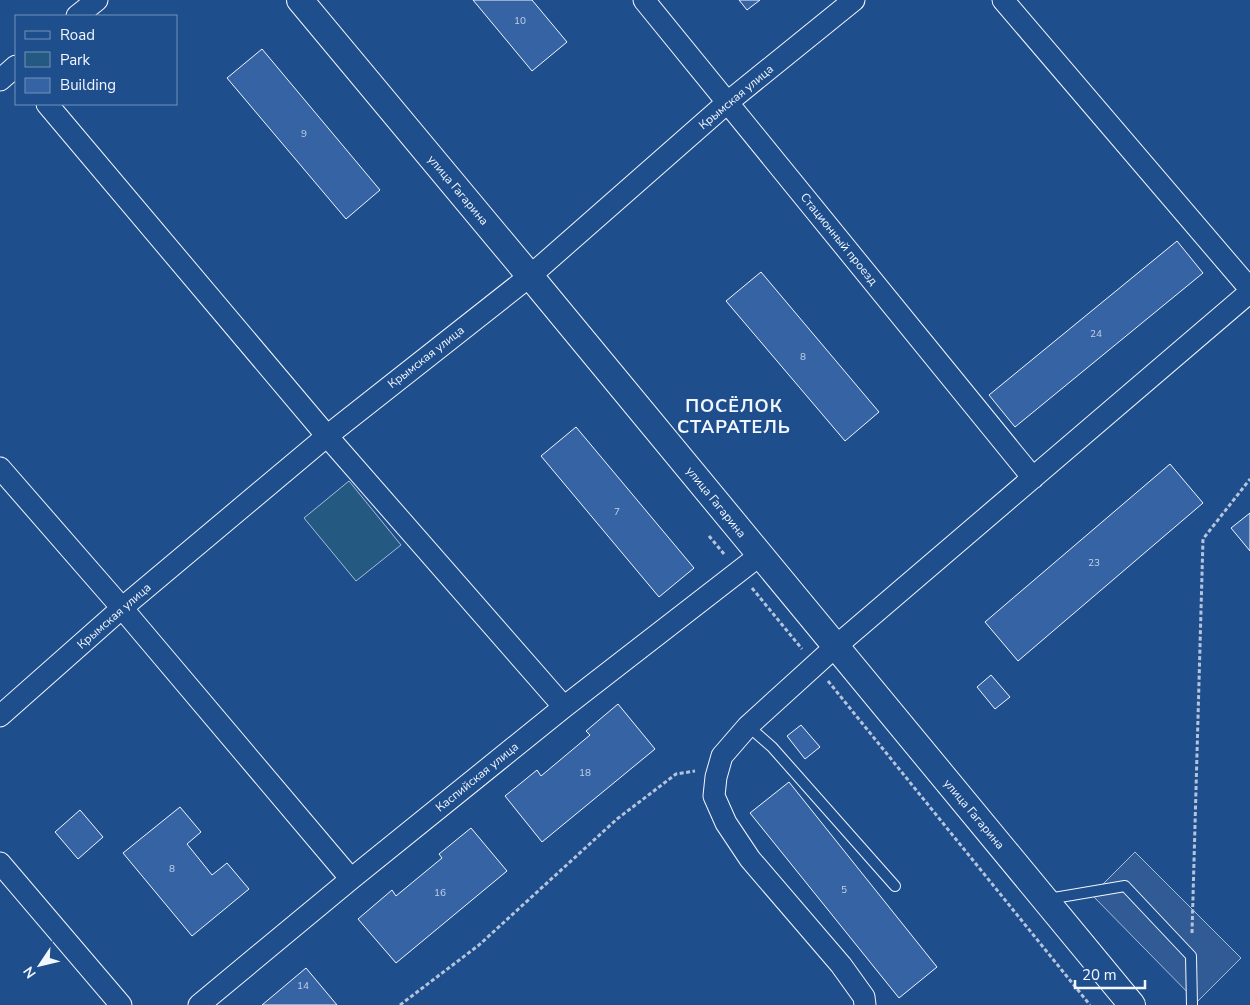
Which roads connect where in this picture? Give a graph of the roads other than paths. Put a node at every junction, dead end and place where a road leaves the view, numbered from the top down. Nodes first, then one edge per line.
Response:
1 (97, 0) edge
2 (300, 0) edge
3 (644, 0) edge
4 (854, 0) edge
5 (1003, 0) edge
6 (78, 15) edge
7 (15, 67) edge
8 (0, 80) edge
9 (728, 102) junction
10 (48, 105) edge
11 (530, 276) junction
12 (1250, 290) edge
13 (327, 436) junction
14 (0, 468) edge
15 (1033, 478) junction
16 (760, 555) junction
17 (122, 608) junction
18 (835, 647) junction
19 (564, 707) junction
20 (0, 716) edge
21 (748, 726) junction
22 (0, 863) edge
23 (352, 879) junction
24 (896, 886) dead end
25 (1045, 900) junction
26 (121, 1005) edge
27 (199, 1005) edge
28 (865, 1005) edge
29 (1132, 1005) edge
30 (1192, 1005) edge

1 - 6 street
2 - 11 street, улица Гагарина
3 - 9 street, Стационный проезд
4 - 9 street, Крымская улица
5 - 12 street
7 - 8 street
9 - 11 street, Крымская улица
9 - 15 street, Стационный проезд
10 - 13 street
11 - 13 street, Крымская улица
11 - 16 street, улица Гагарина
12 - 15 street
13 - 17 street, Крымская улица
13 - 19 street
14 - 17 street
15 - 18 street
16 - 18 street, улица Гагарина
16 - 19 street, Каспийская улица
17 - 20 street, Крымская улица
17 - 23 street
18 - 21 street
18 - 25 street, улица Гагарина
19 - 23 street, Каспийская улица
21 - 24 lane
21 - 28 street
22 - 26 street
23 - 27 street, Каспийская улица
25 - 29 street, улица Гагарина
25 - 30 lane

